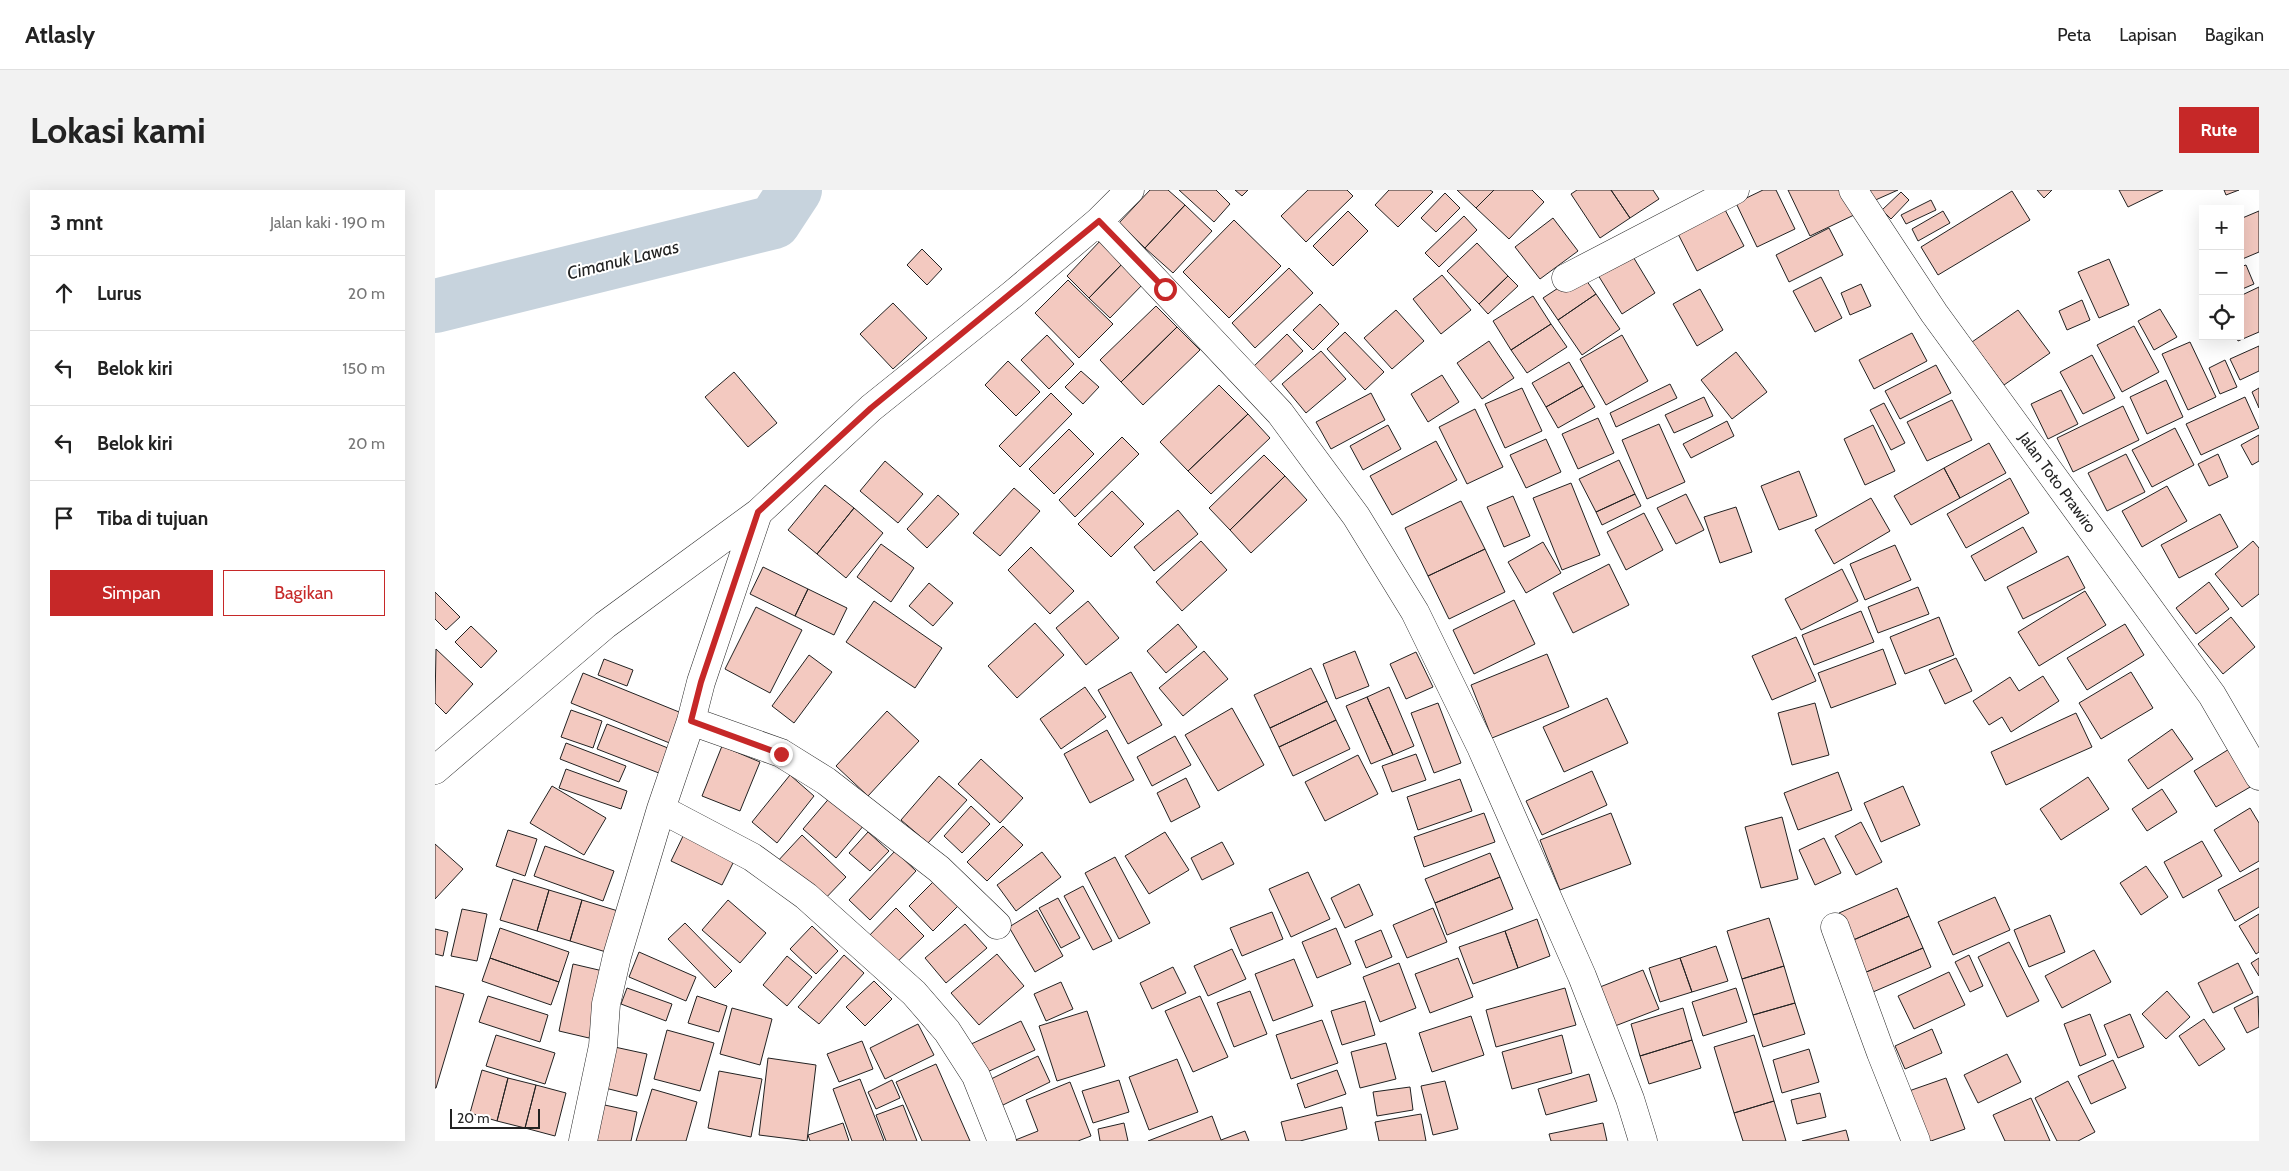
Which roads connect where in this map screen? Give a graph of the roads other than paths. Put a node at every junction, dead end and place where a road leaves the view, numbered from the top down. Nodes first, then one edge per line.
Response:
1 (1130, 190) edge
2 (1735, 190) edge
3 (1853, 190) edge
4 (1099, 221) junction
5 (1566, 278) dead end
6 (758, 512) junction
7 (691, 721) junction
8 (435, 770) edge
9 (2259, 776) edge
10 (661, 809) junction
11 (997, 925) dead end
12 (1835, 927) dead end
13 (583, 1141) edge
14 (1002, 1141) edge
15 (1643, 1141) edge
16 (1916, 1141) edge

1 - 4 street
2 - 5 street
3 - 9 street, Jalan Toto Prawiro
4 - 6 street
4 - 15 street
6 - 7 street
6 - 8 street
7 - 10 street
7 - 11 street
10 - 13 street
10 - 14 street
12 - 16 street

